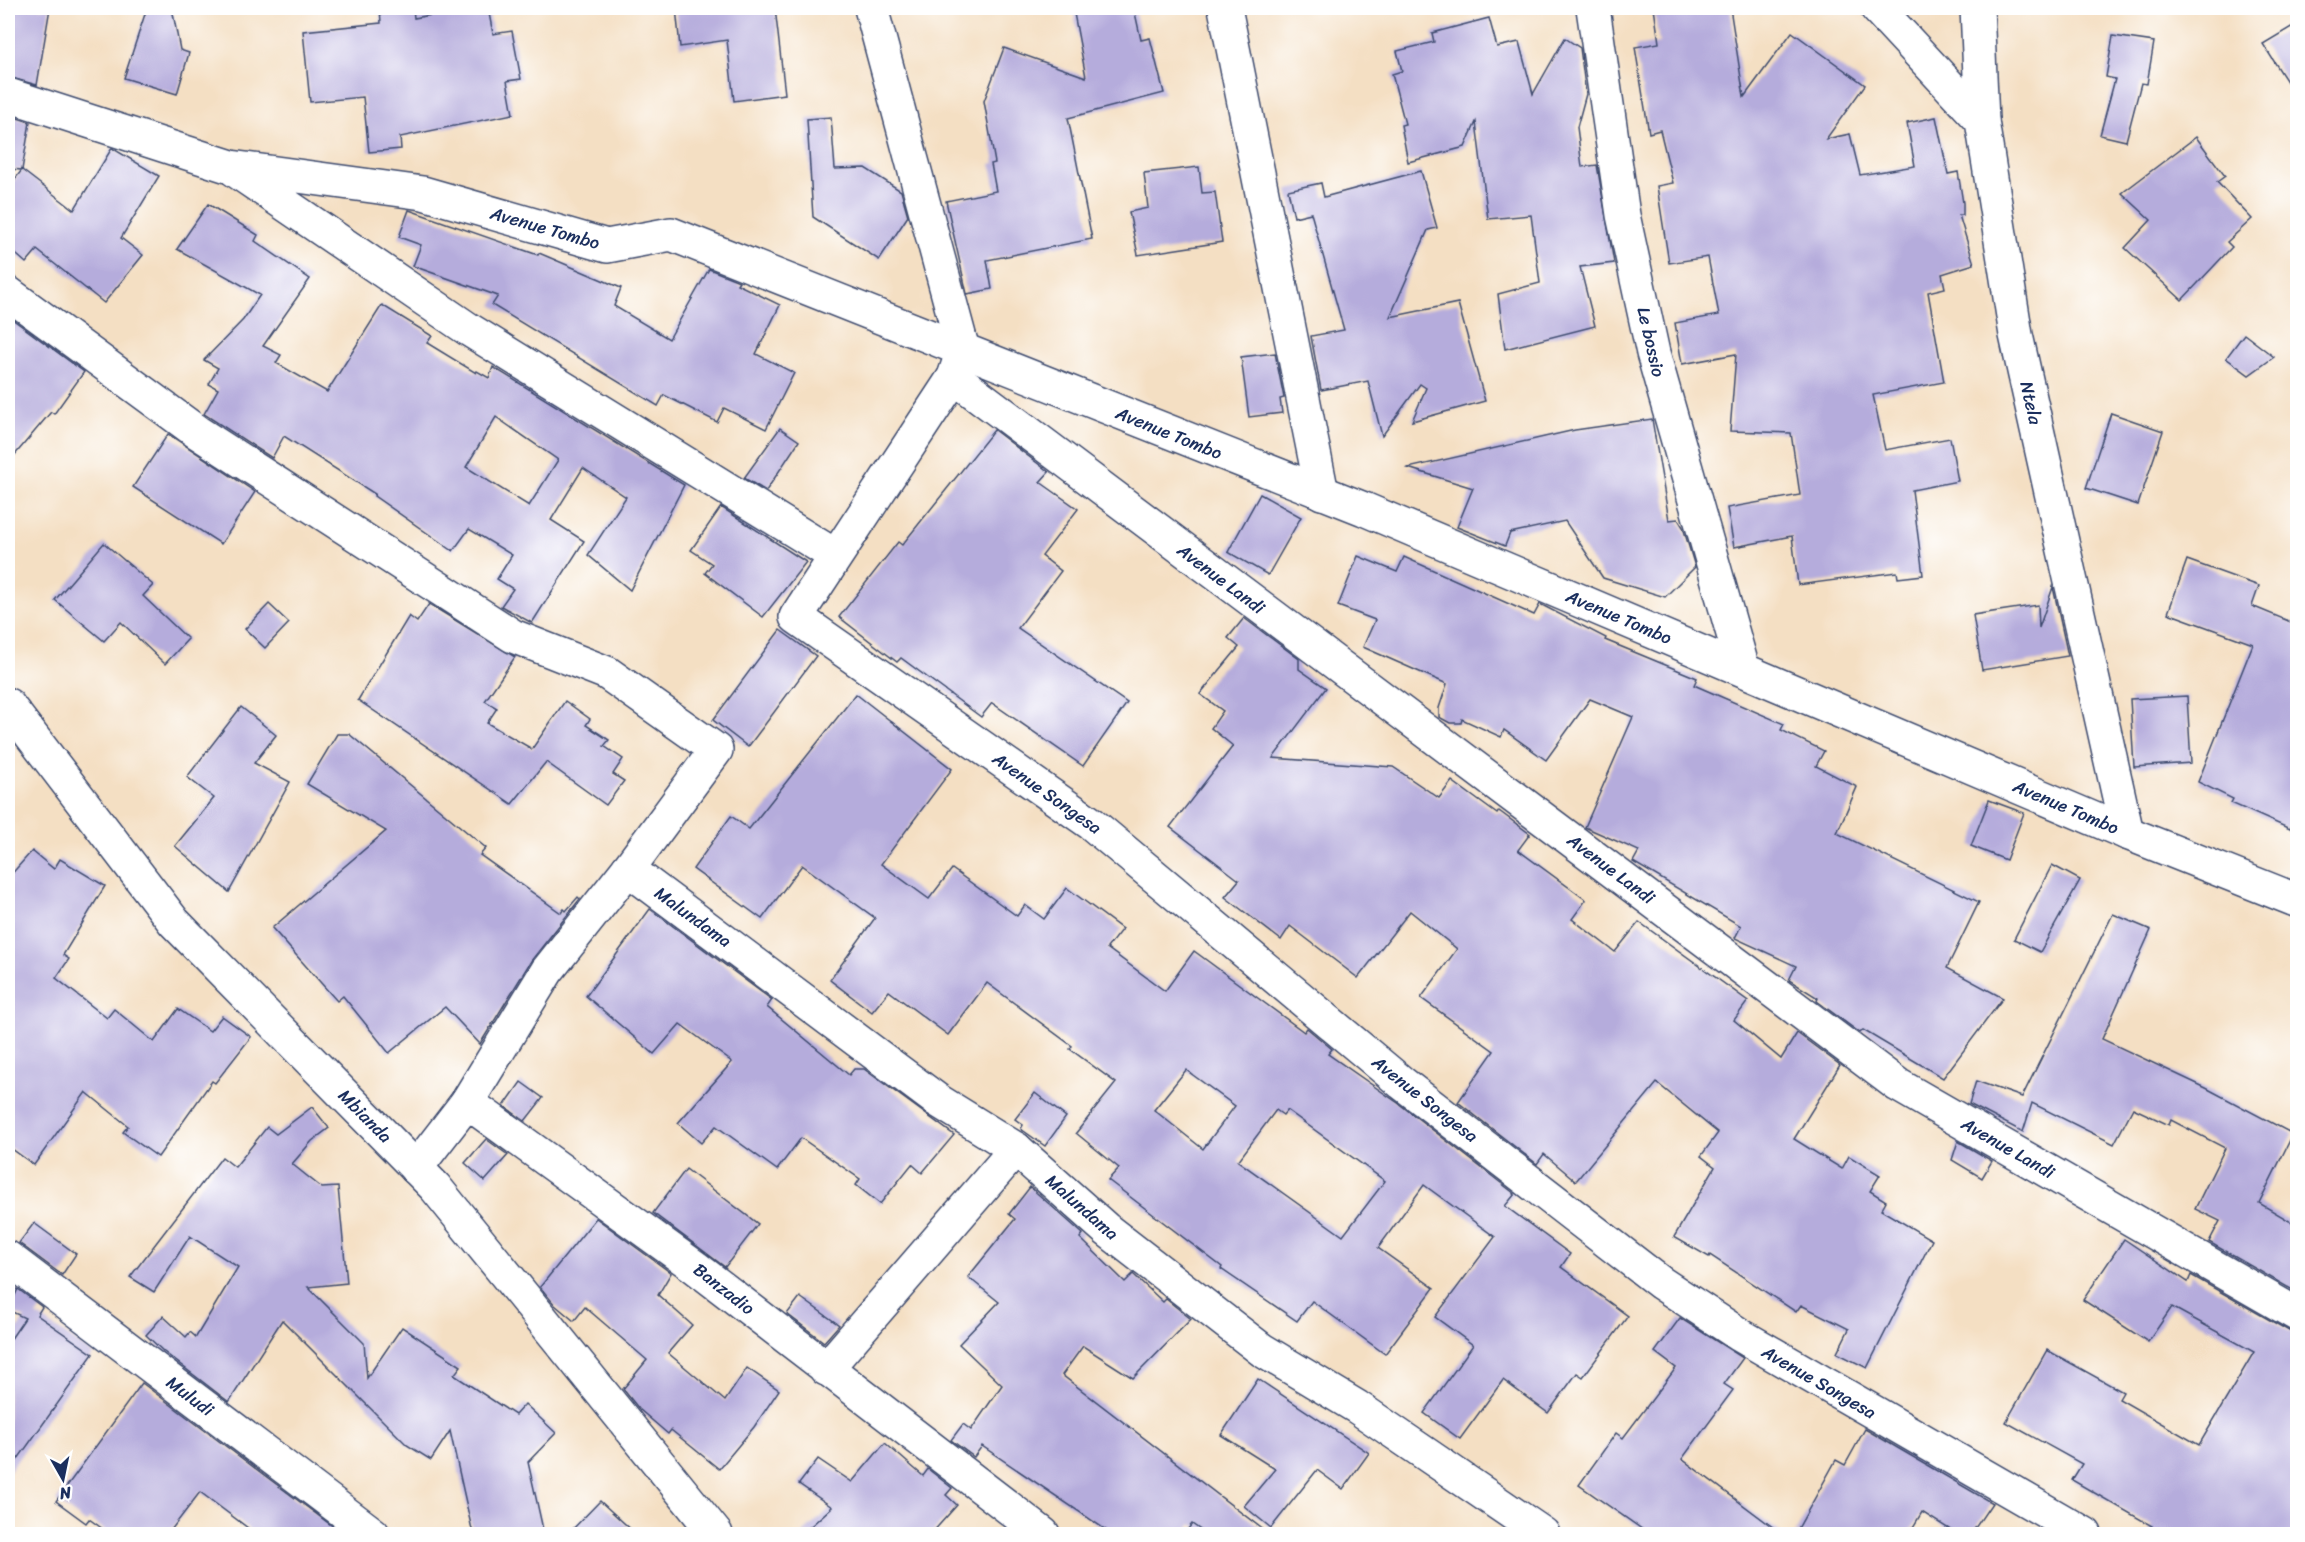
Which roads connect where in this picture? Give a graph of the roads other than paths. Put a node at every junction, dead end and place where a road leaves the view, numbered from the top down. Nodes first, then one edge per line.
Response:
1 (871, 8) edge
2 (1225, 8) edge
3 (1593, 8) edge
4 (1877, 8) edge
5 (1977, 8) edge
6 (8, 95) edge
7 (1982, 121) junction
8 (231, 167) junction
9 (8, 293) edge
10 (958, 364) junction
11 (1322, 493) junction
12 (834, 555) junction
13 (1743, 669) junction
14 (8, 705) edge
15 (2127, 833) junction
16 (628, 869) junction
17 (2298, 901) edge
18 (467, 1102) junction
19 (1016, 1149) junction
20 (416, 1168) junction
21 (8, 1258) edge
22 (2298, 1315) edge
23 (826, 1369) junction
24 (373, 1534) edge
25 (716, 1534) edge
26 (1043, 1534) edge
27 (1543, 1534) edge
28 (2085, 1534) edge

1 - 10 street
2 - 11 street
3 - 13 street, Le bossio
4 - 7 street
5 - 7 street, Ntela
6 - 8 street, Avenue Tombo
7 - 15 street, Ntela
8 - 10 street, Avenue Tombo
8 - 12 street
9 - 16 street
10 - 11 street, Avenue Tombo
10 - 12 street
10 - 22 street, Avenue Landi
11 - 13 street, Avenue Tombo
12 - 28 street, Avenue Songesa
13 - 15 street, Avenue Tombo
14 - 20 street, Mbianda
15 - 17 street, Avenue Tombo
16 - 18 street
16 - 19 street, Malundama
18 - 20 street
18 - 23 street, Banzadio
19 - 23 street
19 - 27 street, Malundama
20 - 25 street, Mbianda
21 - 24 street, Muludi
23 - 26 street, Banzadio

